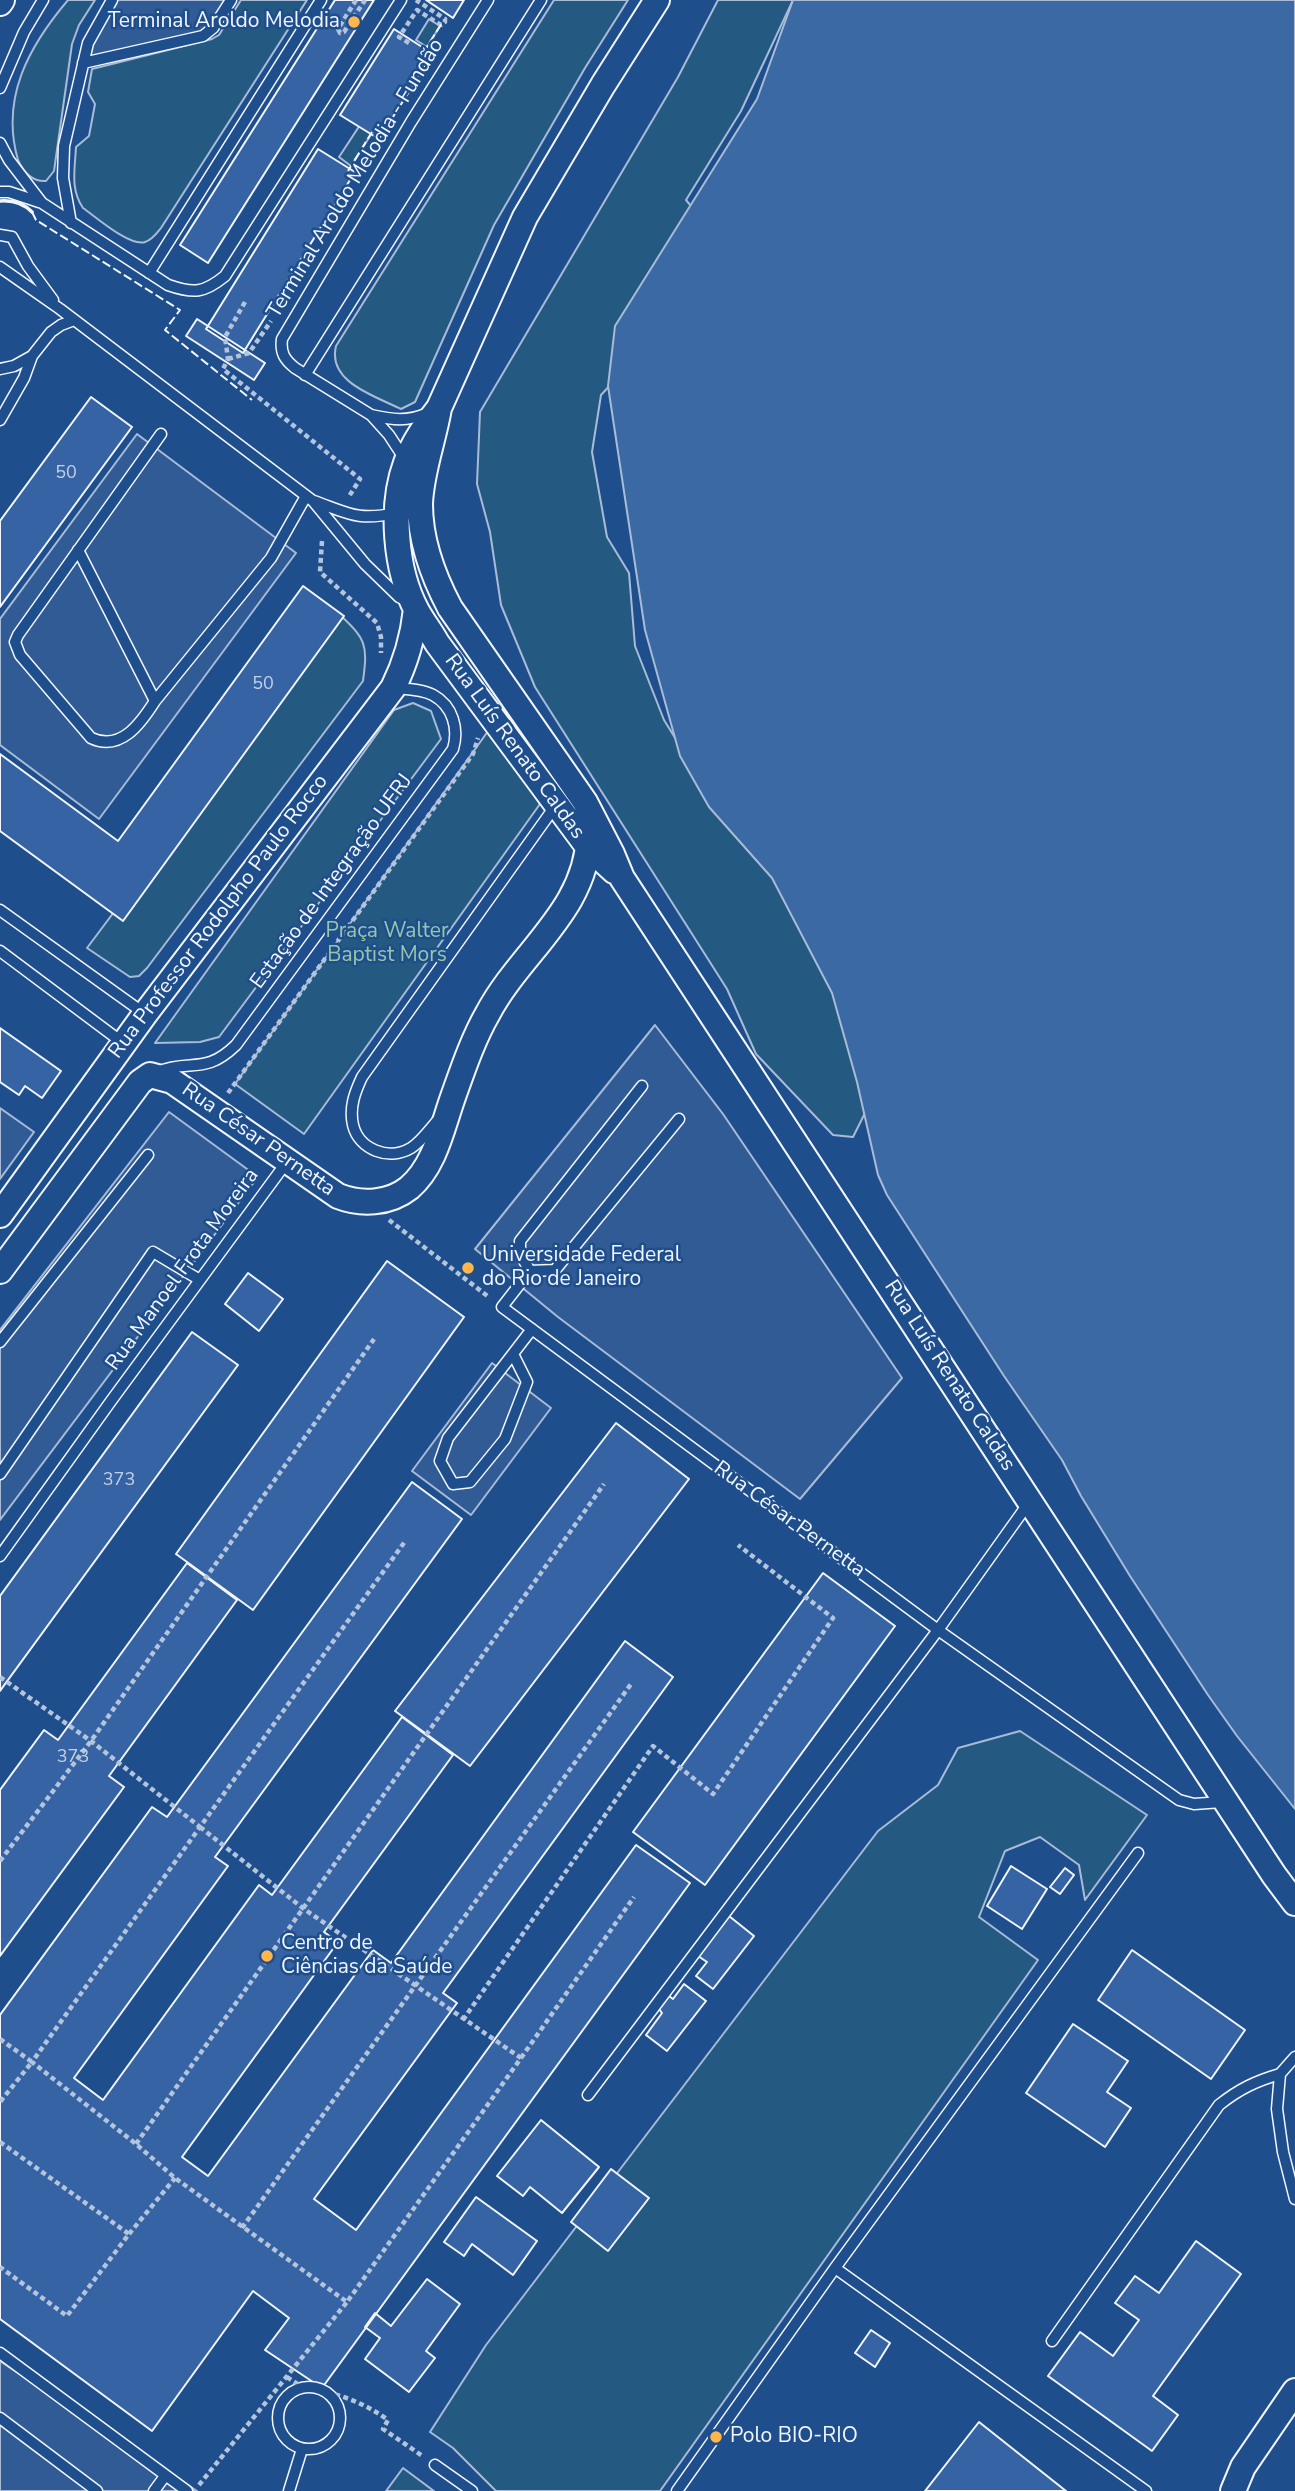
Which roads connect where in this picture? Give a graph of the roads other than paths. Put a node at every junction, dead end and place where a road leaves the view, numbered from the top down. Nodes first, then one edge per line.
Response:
1 (43, 0) edge
2 (112, 0) edge
3 (231, 0) edge
4 (321, 0) edge
5 (401, 0) edge
6 (488, 0) edge
7 (541, 0) edge
8 (657, 0) edge
9 (83, 63) junction
10 (0, 88) edge
11 (0, 143) edge
12 (0, 192) edge
13 (43, 204) junction
14 (71, 223) junction
15 (0, 235) edge
16 (0, 267) edge
17 (149, 272) junction
18 (60, 309) junction
19 (74, 320) junction
20 (32, 356) junction
21 (0, 369) edge
22 (305, 374) junction
23 (439, 408) junction
24 (371, 415) junction
25 (0, 420) edge
26 (162, 434) dead end
27 (406, 462) junction
28 (310, 499) junction
29 (397, 513) junction
30 (78, 550) junction
31 (415, 606) junction
32 (393, 688) junction
33 (156, 701) junction
34 (585, 802) junction
35 (557, 804) junction
36 (588, 847) junction
37 (622, 878) junction
38 (0, 910) edge
39 (0, 951) edge
40 (145, 1014) junction
41 (123, 1043) junction
42 (150, 1075) junction
43 (642, 1086) dead end
44 (450, 1105) junction
45 (679, 1119) dead end
46 (148, 1154) dead end
47 (287, 1163) junction
48 (0, 1215) edge
49 (0, 1271) edge
50 (530, 1271) junction
51 (200, 1280) junction
52 (532, 1329) junction
53 (0, 1342) edge
54 (513, 1354) junction
55 (0, 1474) edge
56 (1031, 1500) junction
57 (0, 1556) edge
58 (938, 1630) junction
59 (1226, 1802) junction
60 (1138, 1853) dead end
61 (1295, 1903) edge
62 (1295, 2057) edge
63 (1280, 2074) junction
64 (587, 2095) dead end
65 (1295, 2199) edge
66 (835, 2268) junction
67 (1052, 2341) dead end
68 (0, 2353) edge
69 (1295, 2391) edge
70 (0, 2418) edge
71 (302, 2449) junction
72 (435, 2465) road end
73 (164, 2476) junction
74 (97, 2491) edge
75 (154, 2491) edge
76 (187, 2491) edge
77 (289, 2491) edge
78 (472, 2491) edge
79 (677, 2491) edge
80 (1146, 2491) edge
81 (1233, 2491) edge

1 - 10 lane
2 - 9 lane
3 - 9 lane
4 - 17 lane
5 - 17 lane
6 - 22 lane, Terminal Aroldo Melodia - Fundão
7 - 22 lane
8 - 23 street
9 - 14 lane
11 - 13 lane
12 - 13 lane
13 - 14 lane
14 - 17 lane
15 - 18 lane, Rua Luís Renato Caldas
16 - 18 lane, Rua Luís Renato Caldas
18 - 19 lane, Rua Luís Renato Caldas
19 - 20 lane
19 - 28 lane, Rua Luís Renato Caldas
20 - 21 lane
20 - 25 lane
22 - 24 lane, Terminal Aroldo Melodia - Fundão
23 - 24 lane, Terminal Aroldo Melodia - Fundão
23 - 27 street
23 - 34 street, Rua Luís Renato Caldas
24 - 27 lane, Terminal Aroldo Melodia - Fundão
26 - 30 lane
27 - 29 street
28 - 29 lane, Rua Luís Renato Caldas
28 - 31 lane, Rua Luís Renato Caldas
28 - 33 lane
29 - 31 street
30 - 33 lane
30 - 33 lane
31 - 32 street, Rua Professor Rodolpho Paulo Rocco
31 - 35 street, Rua Luís Renato Caldas
32 - 40 street, Rua Professor Rodolpho Paulo Rocco
32 - 42 lane, Estação de Integração UFRJ
34 - 36 street
34 - 37 street, Rua Luís Renato Caldas
35 - 36 street, Rua Luís Renato Caldas
35 - 44 lane
36 - 37 street, Rua Luís Renato Caldas
36 - 44 street
37 - 56 street, Rua Luís Renato Caldas
38 - 40 lane
39 - 41 lane
40 - 41 street, Rua Professor Rodolpho Paulo Rocco
41 - 48 street, Rua Professor Rodolpho Paulo Rocco
42 - 47 street, Rua César Pernetta
42 - 49 street, Rua Professor Rodolpho Paulo Rocco
43 - 50 lane
44 - 47 street, Rua César Pernetta
45 - 50 lane
46 - 53 lane
47 - 51 lane, Rua Manoel Frota Moreira
50 - 52 lane, Rua César Pernetta
51 - 55 lane
51 - 57 lane, Rua Manoel Frota Moreira
52 - 54 lane
52 - 58 lane, Rua César Pernetta
54 - 54 lane
56 - 58 lane
56 - 59 street, Rua Luís Renato Caldas
58 - 59 lane, Rua César Pernetta
58 - 64 lane
59 - 61 street, Rua Luís Renato Caldas
60 - 66 lane
62 - 63 lane
63 - 65 lane
63 - 67 lane
66 - 79 lane
66 - 80 lane
68 - 73 lane
69 - 81 street
70 - 74 lane
71 - 71 lane
71 - 77 lane
72 - 78 lane
73 - 75 lane
73 - 76 lane

